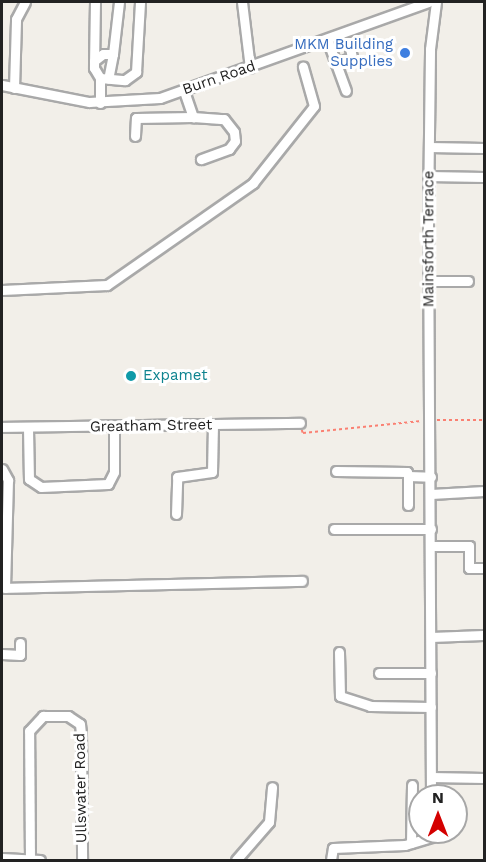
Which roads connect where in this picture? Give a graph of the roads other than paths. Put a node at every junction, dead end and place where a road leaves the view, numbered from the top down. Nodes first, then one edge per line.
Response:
1 (25, 2) edge
2 (95, 2) edge
3 (119, 2) edge
4 (140, 2) edge
5 (242, 2) edge
6 (428, 2) edge
7 (436, 2) edge
8 (327, 39) junction
9 (349, 44) dead end
10 (113, 54) junction
11 (94, 61) junction
12 (336, 64) junction
13 (303, 67) dead end
14 (250, 68) junction
15 (104, 78) junction
16 (2, 85) edge
17 (14, 88) junction
18 (184, 91) junction
19 (346, 91) dead end
20 (100, 103) junction
21 (193, 117) junction
22 (135, 136) dead end
23 (429, 147) junction
24 (484, 148) edge
25 (201, 159) dead end
26 (428, 176) junction
27 (484, 177) edge
28 (429, 281) junction
29 (468, 281) dead end
30 (2, 291) edge
31 (300, 423) road end
32 (213, 425) junction
33 (2, 427) edge
34 (114, 427) junction
35 (28, 428) junction
36 (2, 469) edge
37 (336, 471) dead end
38 (408, 477) junction
39 (431, 477) junction
40 (484, 491) edge
41 (431, 494) junction
42 (408, 505) dead end
43 (176, 514) dead end
44 (334, 529) dead end
45 (431, 529) junction
46 (431, 546) junction
47 (484, 568) edge
48 (302, 581) dead end
49 (483, 634) edge
50 (431, 637) junction
51 (20, 643) dead end
52 (339, 652) dead end
53 (2, 654) edge
54 (379, 673) dead end
55 (431, 673) junction
56 (431, 707) junction
57 (431, 777) junction
58 (484, 778) edge
59 (431, 784) edge
60 (272, 787) dead end
61 (408, 843) edge
62 (5, 859) edge
63 (30, 860) edge
64 (40, 861) edge
65 (82, 861) edge
66 (236, 861) edge
67 (331, 861) edge

1 - 17 street
2 - 11 street
3 - 10 street
4 - 15 street
5 - 14 street
6 - 8 street, Burn Road
7 - 23 street, Mainsforth Terrace
8 - 12 street
8 - 14 street, Burn Road
9 - 12 street
10 - 11 street
10 - 15 street
11 - 15 street
12 - 19 street
13 - 30 street
14 - 18 street, Burn Road
15 - 20 street
16 - 17 street, Burn Road
17 - 20 street, Burn Road
18 - 20 street, Burn Road
18 - 21 street
21 - 22 street
21 - 25 street
23 - 24 street
23 - 26 street, Mainsforth Terrace
26 - 27 street
26 - 28 street, Mainsforth Terrace
28 - 29 street
28 - 39 street, Mainsforth Terrace
31 - 32 street, Greatham Street
32 - 34 street, Greatham Street
32 - 43 street
33 - 35 street, Greatham Street
34 - 35 street, Greatham Street
34 - 35 street
36 - 48 street
37 - 38 street
38 - 39 street
38 - 42 street
39 - 41 street, Mainsforth Terrace
40 - 41 street
41 - 45 street, Mainsforth Terrace
44 - 45 street
45 - 46 street, Mainsforth Terrace
46 - 47 street
46 - 50 street, Mainsforth Terrace
49 - 50 street
50 - 55 street, Mainsforth Terrace
51 - 53 street
52 - 56 street
54 - 55 street
55 - 56 street, Mainsforth Terrace
56 - 57 street, Mainsforth Terrace
57 - 58 street
57 - 59 street, Mainsforth Terrace
60 - 66 street
61 - 67 street
62 - 63 street
63 - 64 street
63 - 65 street, Ullswater Road

